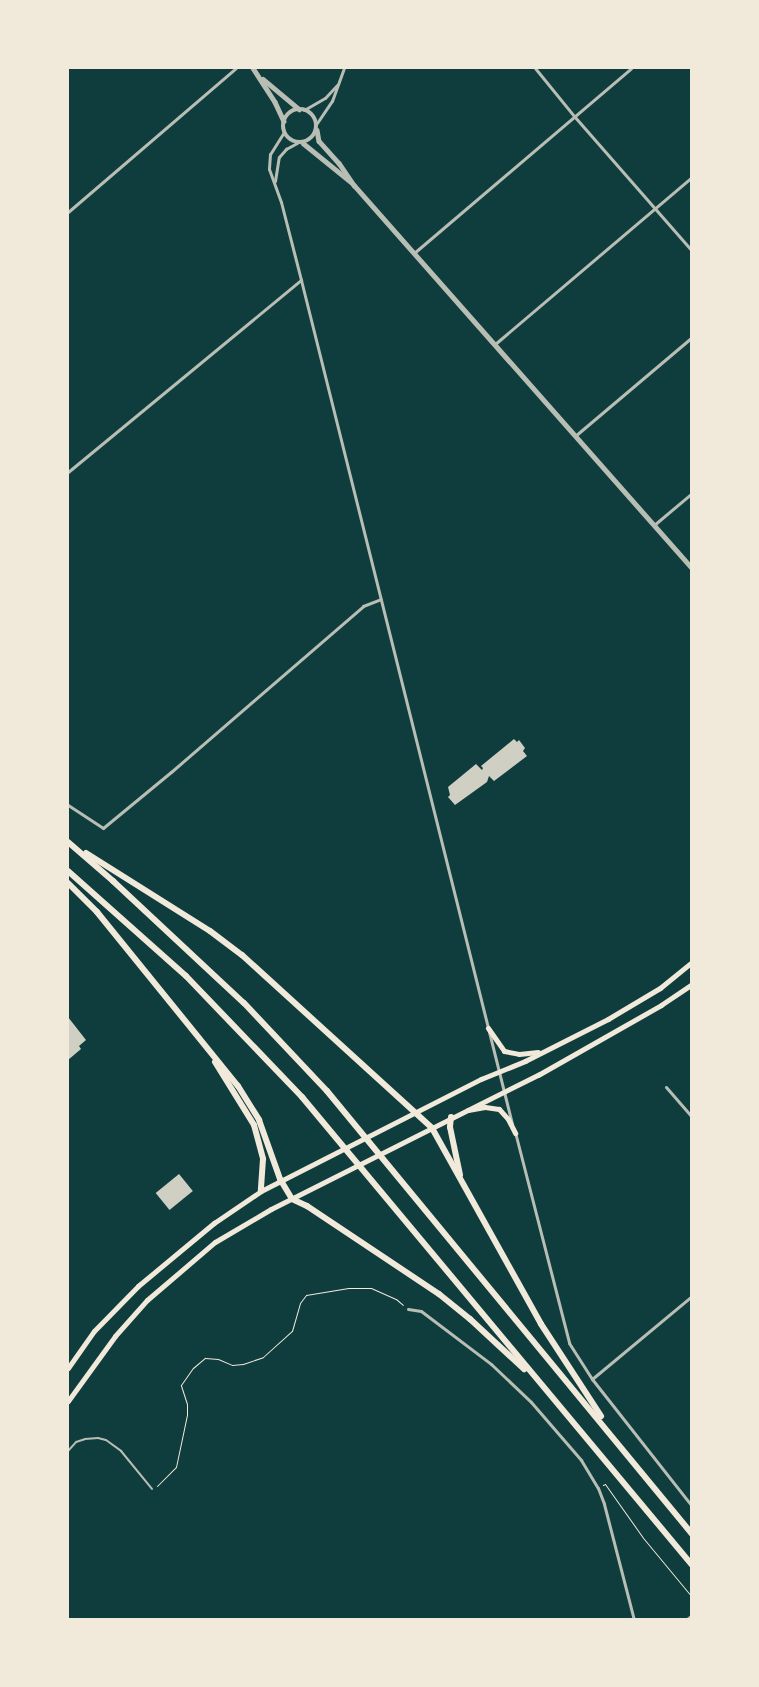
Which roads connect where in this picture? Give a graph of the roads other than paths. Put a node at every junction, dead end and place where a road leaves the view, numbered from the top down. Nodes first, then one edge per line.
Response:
1 (236, 68) edge
2 (253, 68) edge
3 (344, 68) edge
4 (535, 68) edge
5 (631, 68) edge
6 (259, 75) junction
7 (338, 83) junction
8 (301, 110) junction
9 (574, 116) junction
10 (284, 121) junction
11 (317, 124) junction
12 (317, 130) junction
13 (284, 132) junction
14 (300, 143) junction
15 (692, 177) edge
16 (275, 182) junction
17 (354, 185) junction
18 (654, 208) junction
19 (68, 212) edge
20 (692, 250) edge
21 (414, 253) junction
22 (301, 280) junction
23 (692, 337) edge
24 (495, 344) junction
25 (575, 436) junction
26 (68, 472) edge
27 (692, 493) edge
28 (653, 525) junction
29 (692, 568) edge
30 (381, 599) junction
31 (68, 806) edge
32 (68, 842) edge
33 (68, 872) edge
34 (68, 883) edge
35 (692, 962) edge
36 (692, 984) edge
37 (488, 1028) junction
38 (195, 1032) junction
39 (548, 1049) junction
40 (498, 1072) junction
41 (666, 1087) dead end
42 (504, 1090) junction
43 (462, 1111) junction
44 (415, 1113) junction
45 (451, 1117) junction
46 (692, 1117) edge
47 (432, 1128) junction
48 (515, 1132) junction
49 (460, 1178) junction
50 (280, 1179) junction
51 (261, 1191) junction
52 (292, 1199) junction
53 (692, 1296) edge
54 (408, 1309) road end
55 (68, 1368) edge
56 (592, 1379) junction
57 (546, 1391) junction
58 (68, 1401) edge
59 (68, 1451) edge
60 (635, 1464) junction
61 (152, 1489) road end
62 (692, 1506) edge
63 (692, 1534) edge
64 (692, 1565) edge
65 (692, 1615) edge
66 (634, 1620) edge
67 (686, 1620) edge

1 - 19 street
2 - 6 street
3 - 7 street
4 - 9 street
5 - 9 street
6 - 8 street
6 - 10 street
7 - 8 street
7 - 11 street
8 - 10 street
8 - 11 street
9 - 18 street
9 - 21 street
10 - 13 street
11 - 12 street
12 - 14 street
12 - 17 street
13 - 14 street
13 - 16 street
14 - 16 street
14 - 17 street
15 - 18 street
16 - 22 street
17 - 21 street
18 - 20 street
18 - 24 street
21 - 24 street
22 - 26 street
22 - 30 street
23 - 25 street
24 - 25 street
25 - 28 street
27 - 28 street
28 - 29 street
30 - 31 street
30 - 37 street
32 - 44 highway
32 - 60 highway
33 - 57 highway
34 - 38 highway
35 - 39 main road
36 - 42 main road
37 - 39 main road
37 - 40 street
38 - 50 highway
38 - 51 highway
39 - 40 main road
40 - 42 street
40 - 44 main road
41 - 46 street
42 - 43 main road
42 - 48 street
43 - 45 main road
43 - 48 main road
44 - 47 highway
44 - 50 main road
45 - 47 main road
45 - 49 highway
47 - 49 highway
47 - 52 main road
48 - 56 street
49 - 60 highway
50 - 51 main road
50 - 52 highway
51 - 55 main road
52 - 57 highway
52 - 58 main road
53 - 56 street
54 - 66 street
56 - 62 street
57 - 64 highway
59 - 61 lane
60 - 63 highway
65 - 67 street

